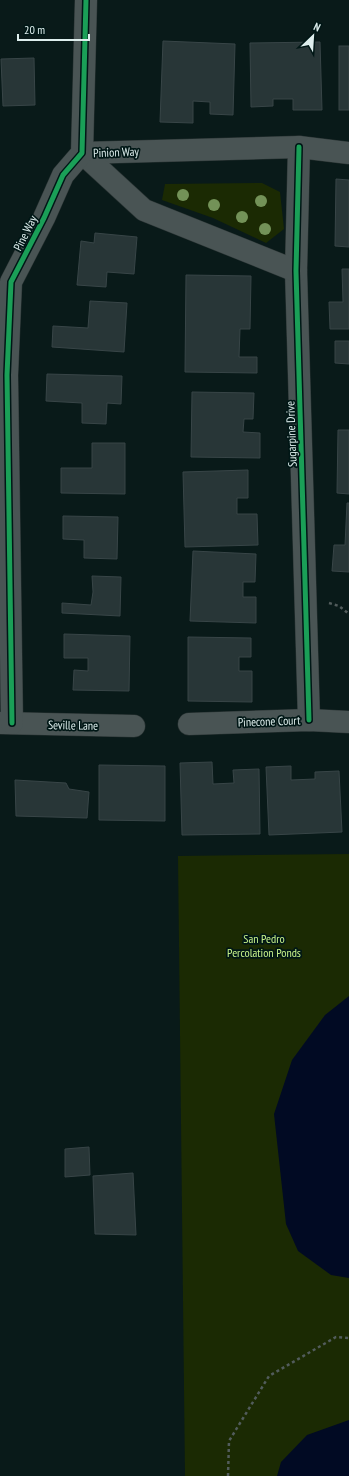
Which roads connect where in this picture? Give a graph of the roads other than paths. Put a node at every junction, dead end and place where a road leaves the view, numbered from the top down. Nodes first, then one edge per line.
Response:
1 (86, 0) edge
2 (299, 147) junction
3 (82, 153) junction
4 (349, 153) edge
5 (296, 271) junction
6 (309, 720) junction
7 (349, 722) edge
8 (6, 723) edge
9 (189, 724) dead end
10 (134, 726) dead end

1 - 3 street
2 - 3 street, Pinion Way
2 - 4 street, Pinion Way
2 - 5 street, Sugarpine Drive
3 - 5 street, Pinion Way
3 - 8 street, Pine Way
5 - 6 street, Sugarpine Drive
6 - 7 street, Pinecone Court
6 - 9 street, Pinecone Court
8 - 10 street, Seville Lane

